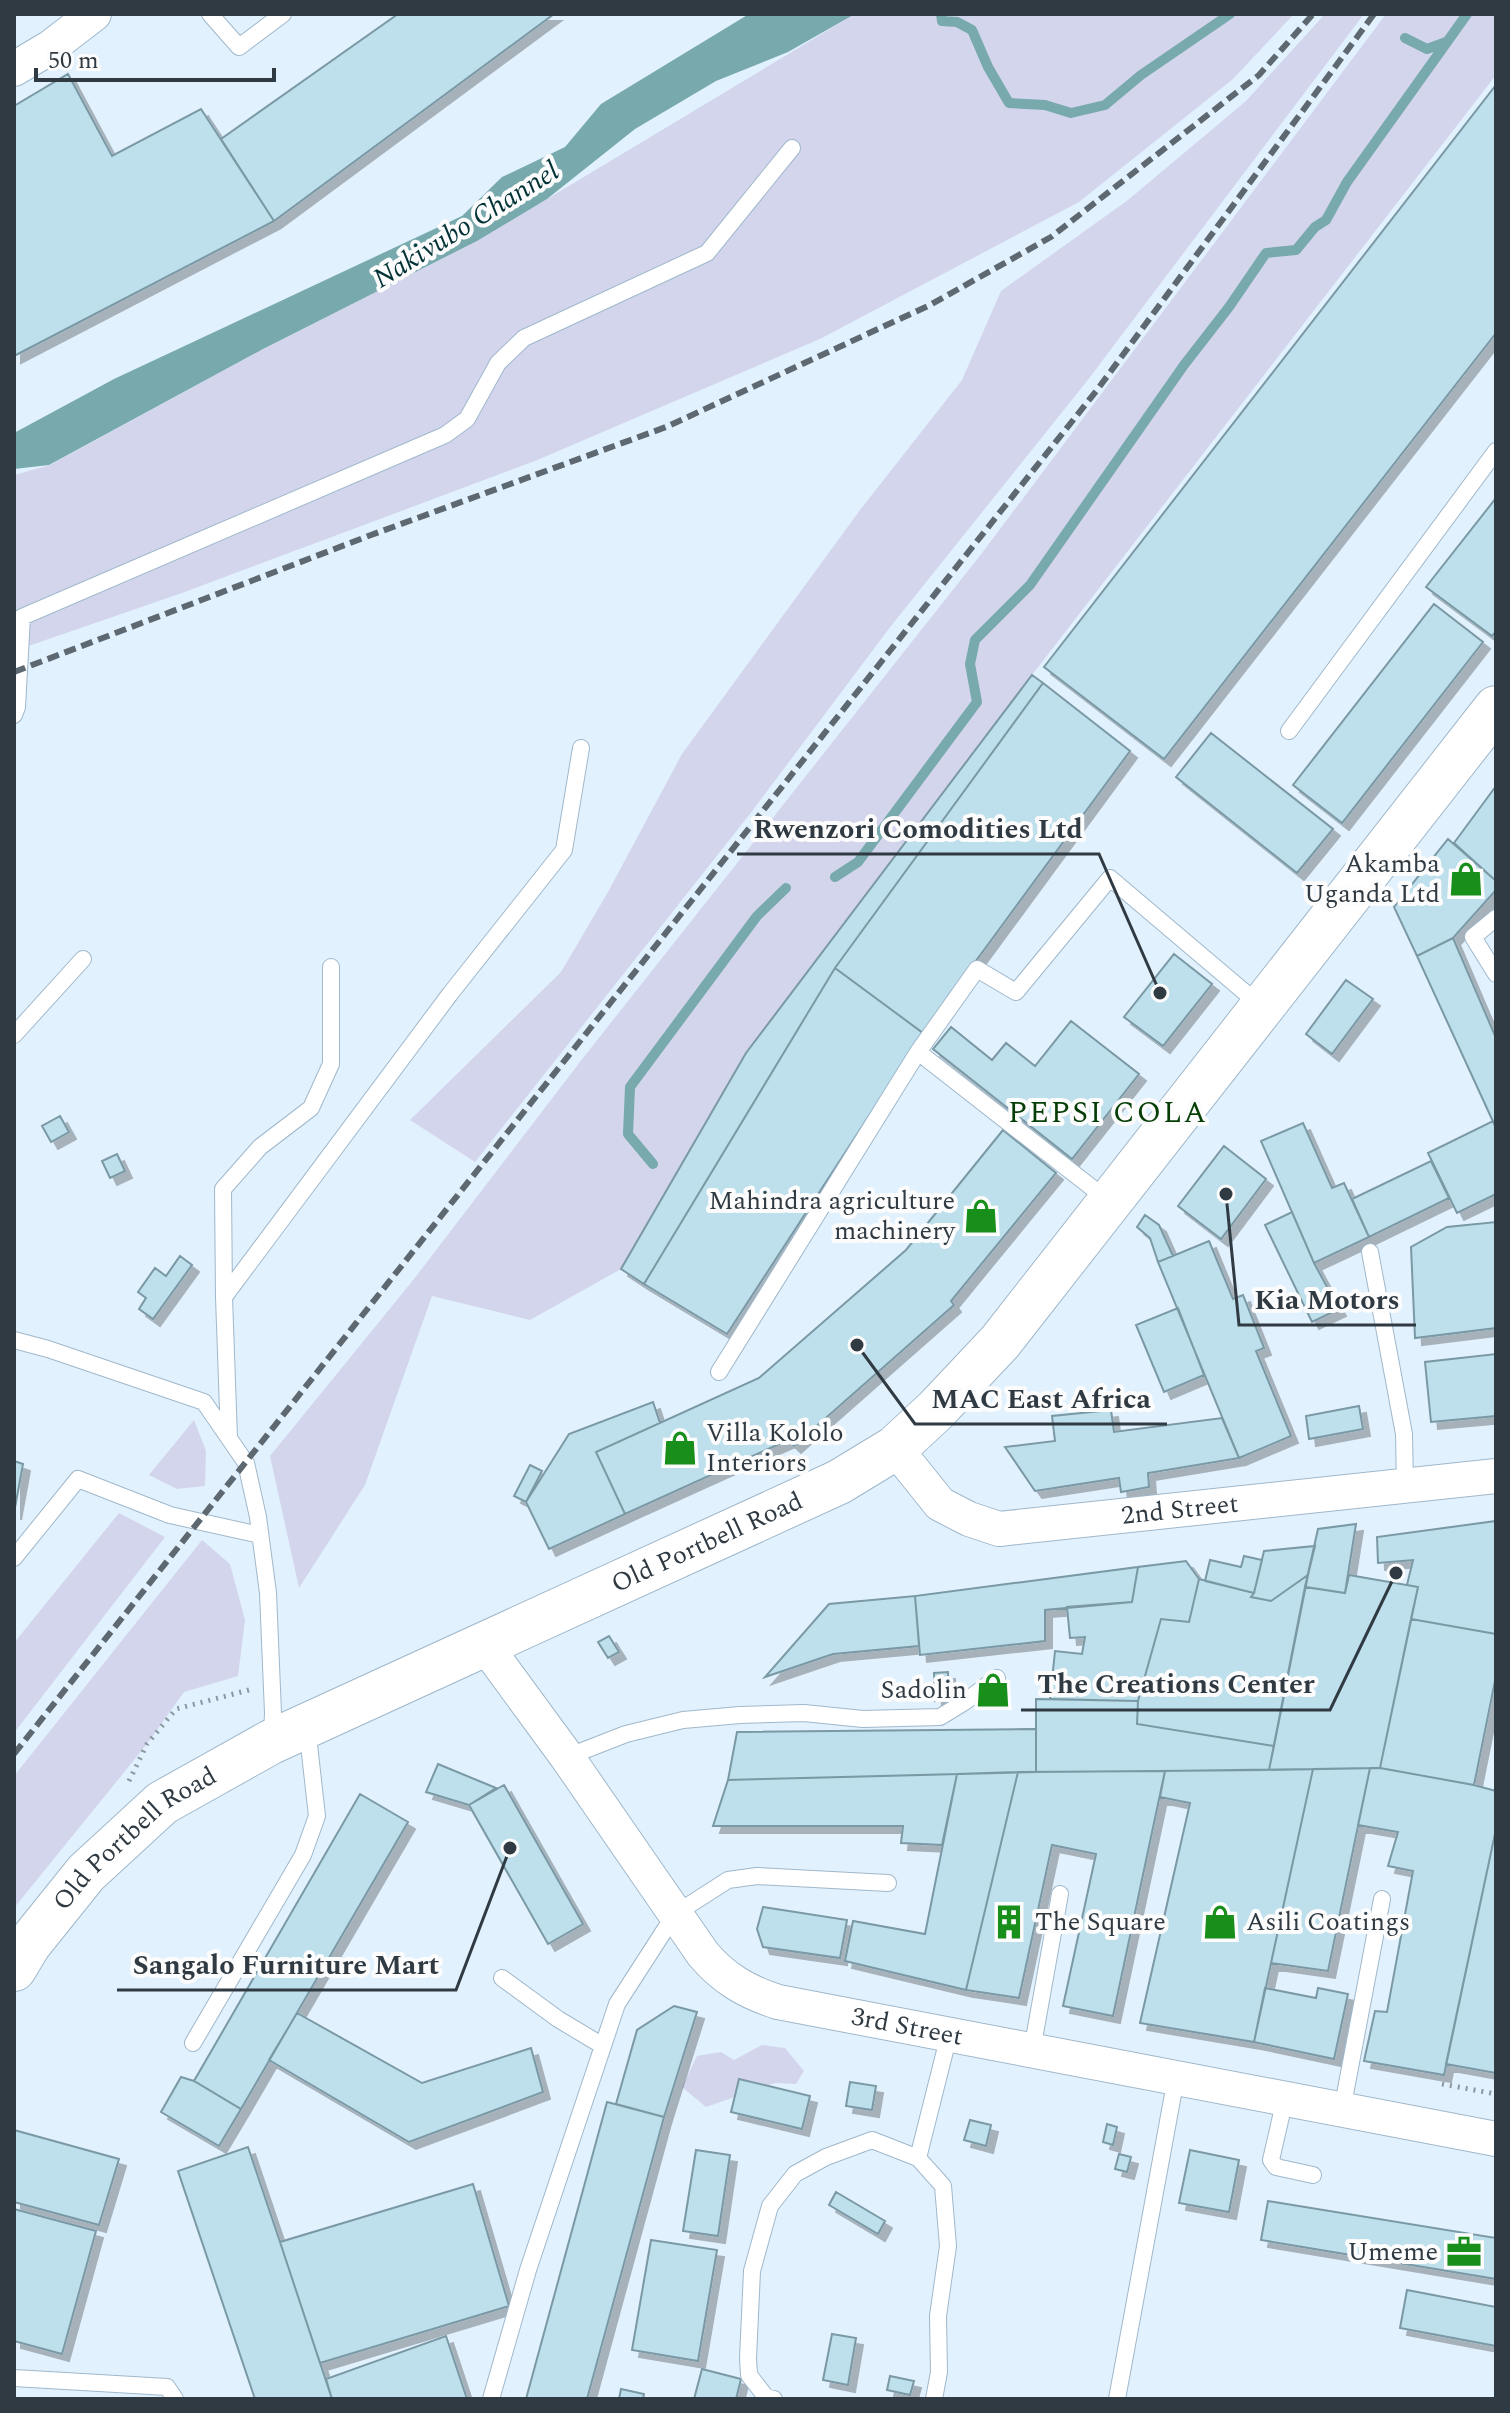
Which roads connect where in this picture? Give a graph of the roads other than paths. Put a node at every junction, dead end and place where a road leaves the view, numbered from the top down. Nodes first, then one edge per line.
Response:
1 (94, 14) edge
2 (210, 14) edge
3 (283, 14) edge
4 (14, 69) edge
5 (792, 148) dead end
6 (1496, 451) edge
7 (18, 618) edge
8 (14, 715) edge
9 (1489, 723) edge
10 (1289, 731) dead end
11 (581, 748) dead end
12 (1496, 918) edge
13 (83, 959) dead end
14 (331, 967) dead end
15 (1496, 974) edge
16 (1263, 1007) junction
17 (14, 1035) edge
18 (918, 1052) junction
19 (1110, 1202) junction
20 (1370, 1252) dead end
21 (224, 1297) junction
22 (14, 1340) edge
23 (719, 1372) dead end
24 (229, 1438) junction
25 (895, 1448) junction
26 (1496, 1476) edge
27 (1405, 1486) junction
28 (260, 1535) junction
29 (14, 1558) edge
30 (485, 1645) junction
31 (997, 1678) dead end
32 (289, 1734) junction
33 (567, 1757) junction
34 (888, 1883) dead end
35 (1060, 1894) dead end
36 (1382, 1899) dead end
37 (675, 1914) junction
38 (14, 1969) edge
39 (502, 1978) dead end
40 (949, 2035) junction
41 (193, 2043) dead end
42 (603, 2046) junction
43 (1032, 2050) junction
44 (1176, 2078) junction
45 (1285, 2099) junction
46 (1342, 2110) junction
47 (1496, 2139) edge
48 (918, 2158) junction
49 (1313, 2175) dead end
50 (14, 2378) edge
51 (769, 2398) edge
52 (175, 2399) edge
53 (491, 2399) edge
54 (934, 2399) edge
55 (1117, 2399) edge

1 - 4 street
2 - 3 lane
5 - 7 lane
6 - 10 lane
7 - 8 lane
9 - 16 main road, Old Portbell Road
11 - 21 lane
12 - 15 lane
13 - 17 lane
14 - 21 lane
16 - 18 lane
16 - 19 main road, Old Portbell Road
18 - 19 lane
18 - 23 lane
19 - 25 main road, Old Portbell Road
20 - 27 lane
21 - 24 lane
22 - 24 lane
24 - 28 lane
25 - 27 street, 2nd Street
25 - 30 main road, Old Portbell Road
26 - 27 street, 2nd Street
28 - 29 lane
28 - 32 lane
30 - 32 main road, Old Portbell Road
30 - 33 street, 3rd Street
31 - 33 lane
32 - 38 main road, Old Portbell Road
32 - 41 lane
33 - 37 street, 3rd Street
34 - 37 lane
35 - 43 lane
36 - 46 lane
37 - 40 street, 3rd Street
37 - 42 lane
39 - 42 lane
40 - 43 street, 3rd Street
40 - 48 lane
42 - 53 lane
43 - 44 street, 3rd Street
44 - 45 street, 3rd Street
44 - 55 lane
45 - 46 street, 3rd Street
45 - 49 lane
46 - 47 street, 3rd Street
48 - 51 lane
48 - 54 lane
50 - 52 lane

